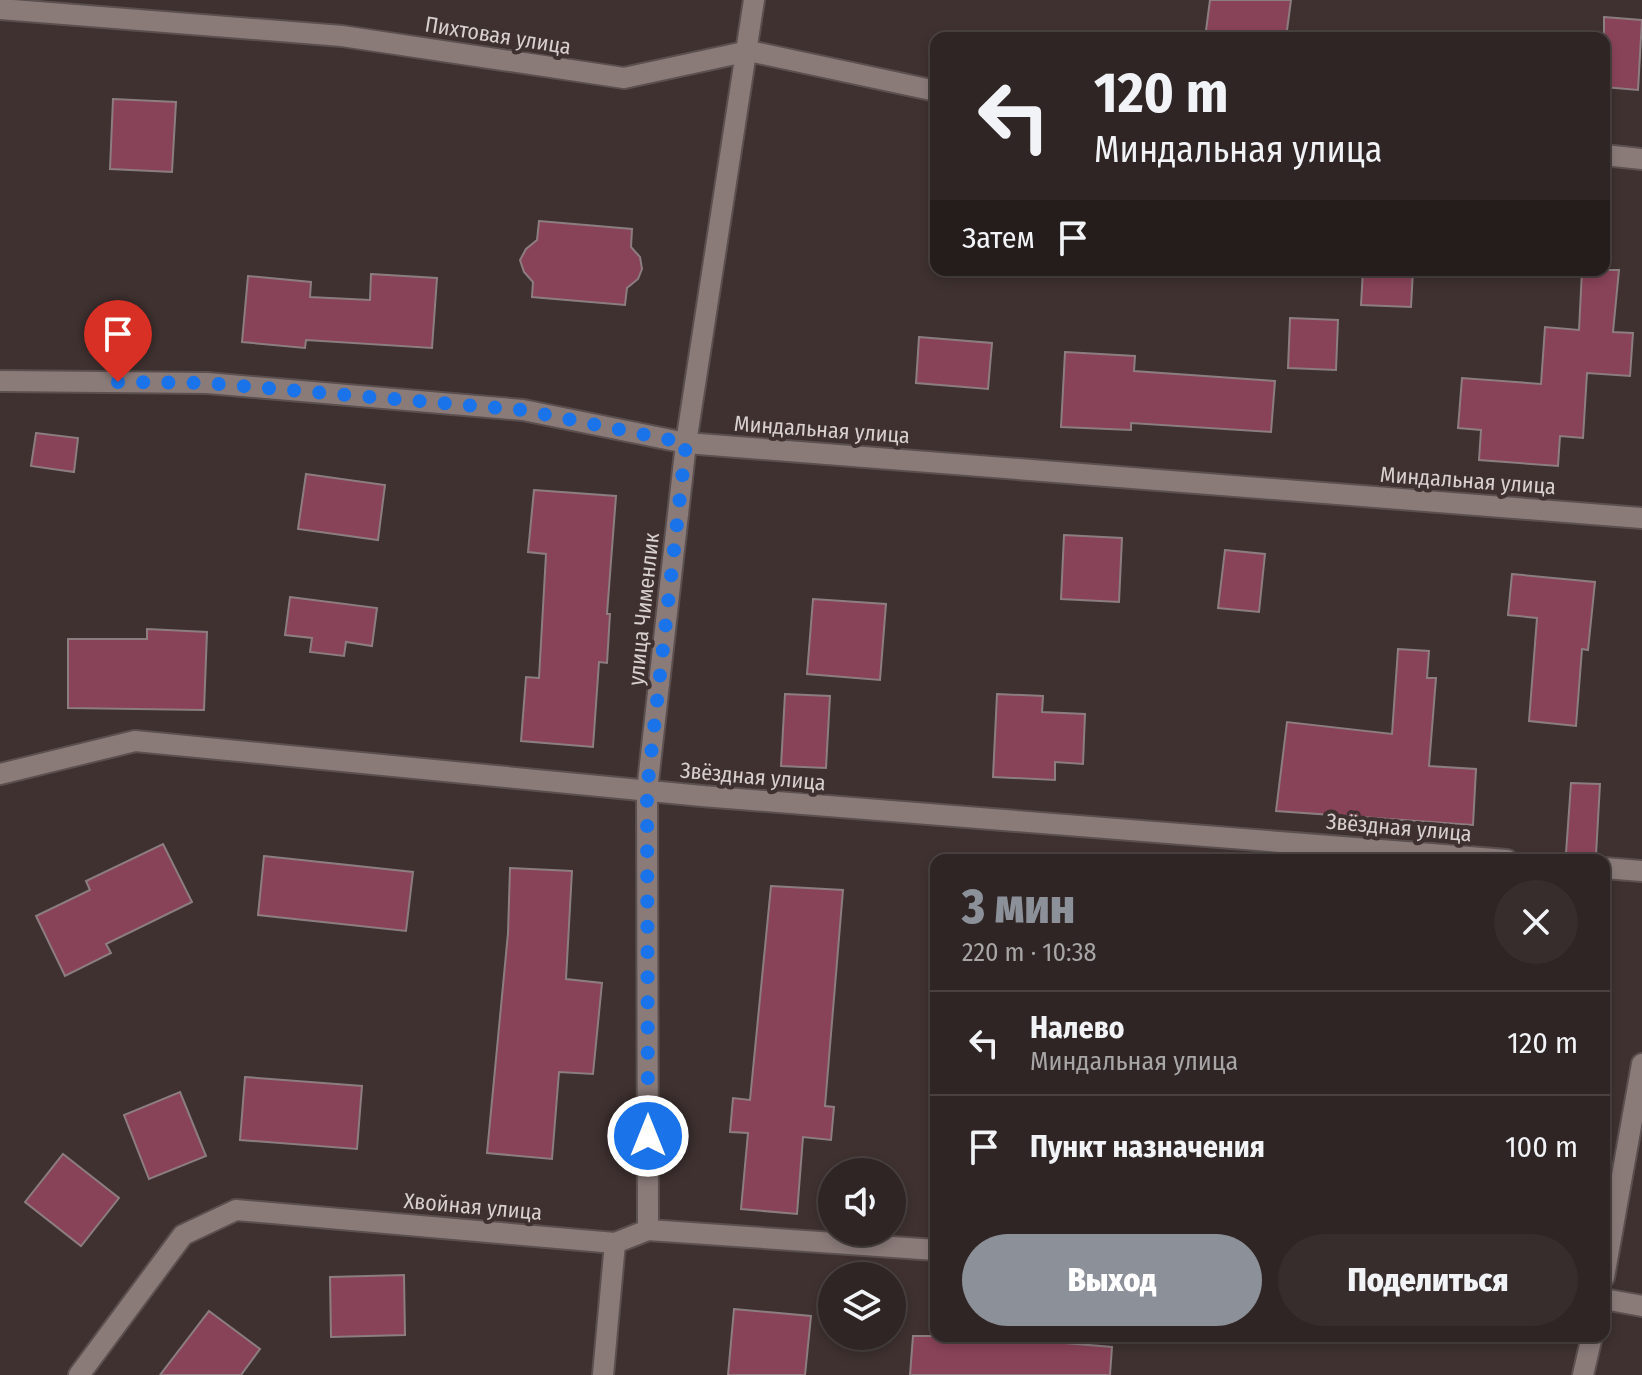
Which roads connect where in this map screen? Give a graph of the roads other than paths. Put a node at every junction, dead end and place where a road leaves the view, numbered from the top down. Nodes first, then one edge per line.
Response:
1 (754, 0) edge
2 (0, 9) edge
3 (749, 51) junction
4 (930, 90) edge
5 (1610, 156) edge
6 (1642, 159) edge
7 (0, 381) edge
8 (686, 443) junction
9 (1642, 518) edge
10 (0, 774) edge
11 (647, 791) junction
12 (1432, 854) edge
13 (1610, 868) edge
14 (1642, 871) edge
15 (1642, 1064) edge
16 (648, 1230) junction
17 (615, 1243) junction
18 (1610, 1243) edge
19 (930, 1250) edge
20 (1610, 1300) edge
21 (1642, 1306) edge
22 (1591, 1342) edge
23 (79, 1375) edge
24 (603, 1375) edge
25 (1583, 1375) edge

1 - 3 street, улица Чименлик
2 - 3 street, Пихтовая улица
3 - 4 street, Пихтовая улица
3 - 8 street, улица Чименлик
5 - 6 street
7 - 8 street, Миндальная улица
8 - 9 street, Миндальная улица
8 - 11 street, улица Чименлик
10 - 11 street, Звёздная улица
11 - 12 street, Звёздная улица
11 - 16 street, улица Чименлик
13 - 14 street
15 - 18 street
16 - 17 street, Хвойная улица
16 - 19 street, Хвойная улица
17 - 23 street, Хвойная улица
17 - 24 street
20 - 21 street
22 - 25 street

